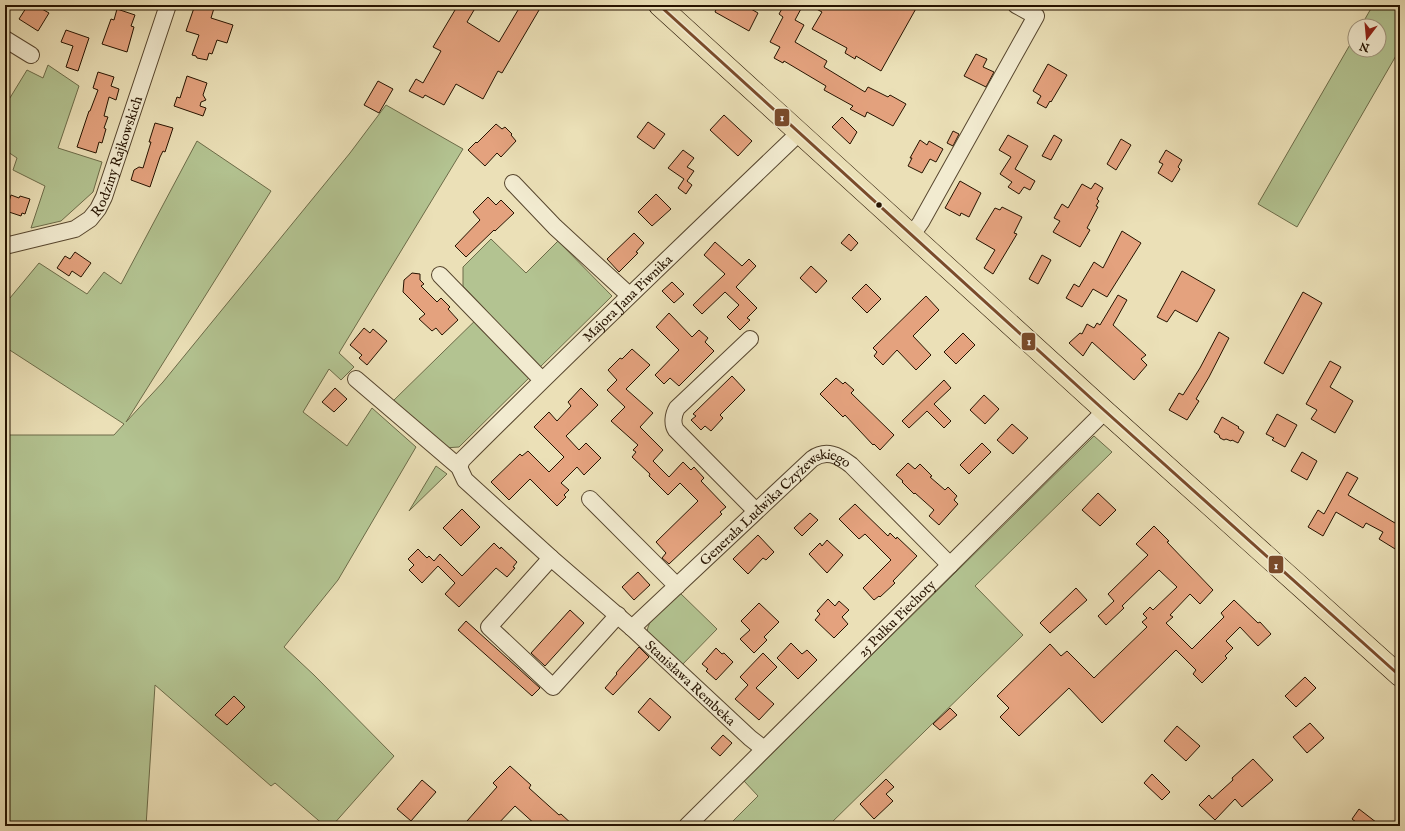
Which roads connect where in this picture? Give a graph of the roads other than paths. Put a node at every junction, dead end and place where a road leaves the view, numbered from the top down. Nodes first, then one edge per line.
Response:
1 (168, 5) edge
2 (659, 5) edge
3 (1016, 5) edge
4 (5, 39) edge
5 (31, 55) dead end
6 (800, 133) junction
7 (513, 183) dead end
8 (912, 235) junction
9 (5, 246) edge
10 (440, 276) dead end
11 (629, 295) junction
12 (750, 339) dead end
13 (356, 380) dead end
14 (542, 380) junction
15 (1105, 411) junction
16 (458, 467) junction
17 (590, 499) dead end
18 (756, 511) junction
19 (551, 558) junction
20 (950, 565) junction
21 (677, 586) junction
22 (618, 615) junction
23 (632, 628) junction
24 (1400, 676) edge
25 (764, 749) junction
26 (687, 826) edge

1 - 9 street, Rodziny Rajkowskich
2 - 6 main road
3 - 8 street
4 - 5 street
6 - 8 main road
6 - 11 street, Majora Jana Piwnika
7 - 11 street
8 - 15 main road
10 - 14 street
11 - 14 street, Majora Jana Piwnika
12 - 18 street
13 - 16 street, Stanisława Rembeka
14 - 16 street, Majora Jana Piwnika
15 - 20 street, 25 Pułku Piechoty
15 - 24 main road
16 - 19 street, Stanisława Rembeka
17 - 21 street
18 - 20 street, Generała Ludwika Czyżewskiego
18 - 21 street, Generała Ludwika Czyżewskiego
19 - 22 street, Stanisława Rembeka
19 - 22 street
20 - 25 street, 25 Pułku Piechoty
21 - 23 street, Generała Ludwika Czyżewskiego
22 - 23 street, Stanisława Rembeka
23 - 25 street, Stanisława Rembeka
25 - 26 street, 25 Pułku Piechoty

